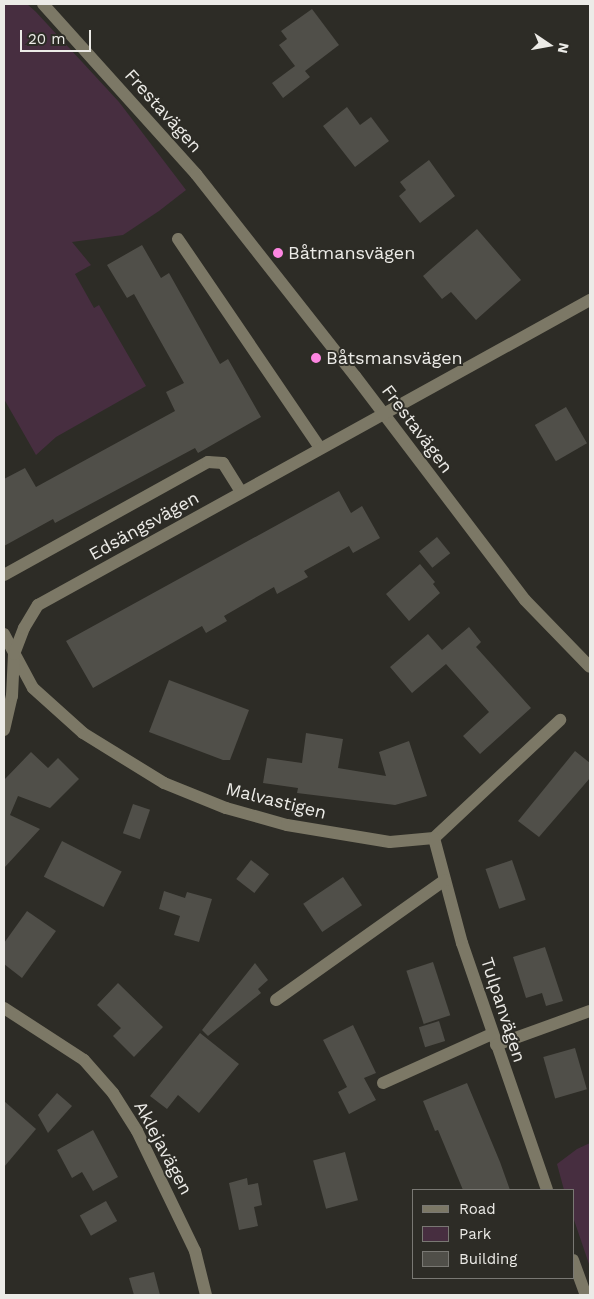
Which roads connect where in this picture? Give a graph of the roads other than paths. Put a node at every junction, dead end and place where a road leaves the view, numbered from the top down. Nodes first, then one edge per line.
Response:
1 (43, 4) edge
2 (178, 239) dead end
3 (590, 300) edge
4 (384, 415) junction
5 (320, 448) junction
6 (241, 492) junction
7 (4, 576) edge
8 (4, 634) edge
9 (14, 654) junction
10 (590, 667) edge
11 (560, 720) dead end
12 (4, 730) edge
13 (434, 838) junction
14 (445, 880) junction
15 (276, 1000) dead end
16 (4, 1008) edge
17 (590, 1011) edge
18 (494, 1039) junction
19 (383, 1083) dead end
20 (547, 1189) edge
21 (574, 1263) edge
22 (206, 1295) edge
23 (586, 1295) edge

1 - 4 street, Frestavägen
2 - 5 street
3 - 4 street
4 - 5 street, Edsängsvägen
4 - 10 street, Frestavägen
5 - 6 street, Edsängsvägen
6 - 7 street
6 - 9 street, Edsängsvägen
8 - 9 street, Malvastigen
9 - 12 street, Edsängsvägen
9 - 13 street, Malvastigen
11 - 13 street
13 - 14 street, Tulpanvägen
14 - 15 street
14 - 18 street, Tulpanvägen
16 - 22 street, Aklejavägen
17 - 18 street
18 - 19 street
18 - 20 street, Tulpanvägen
21 - 23 street

